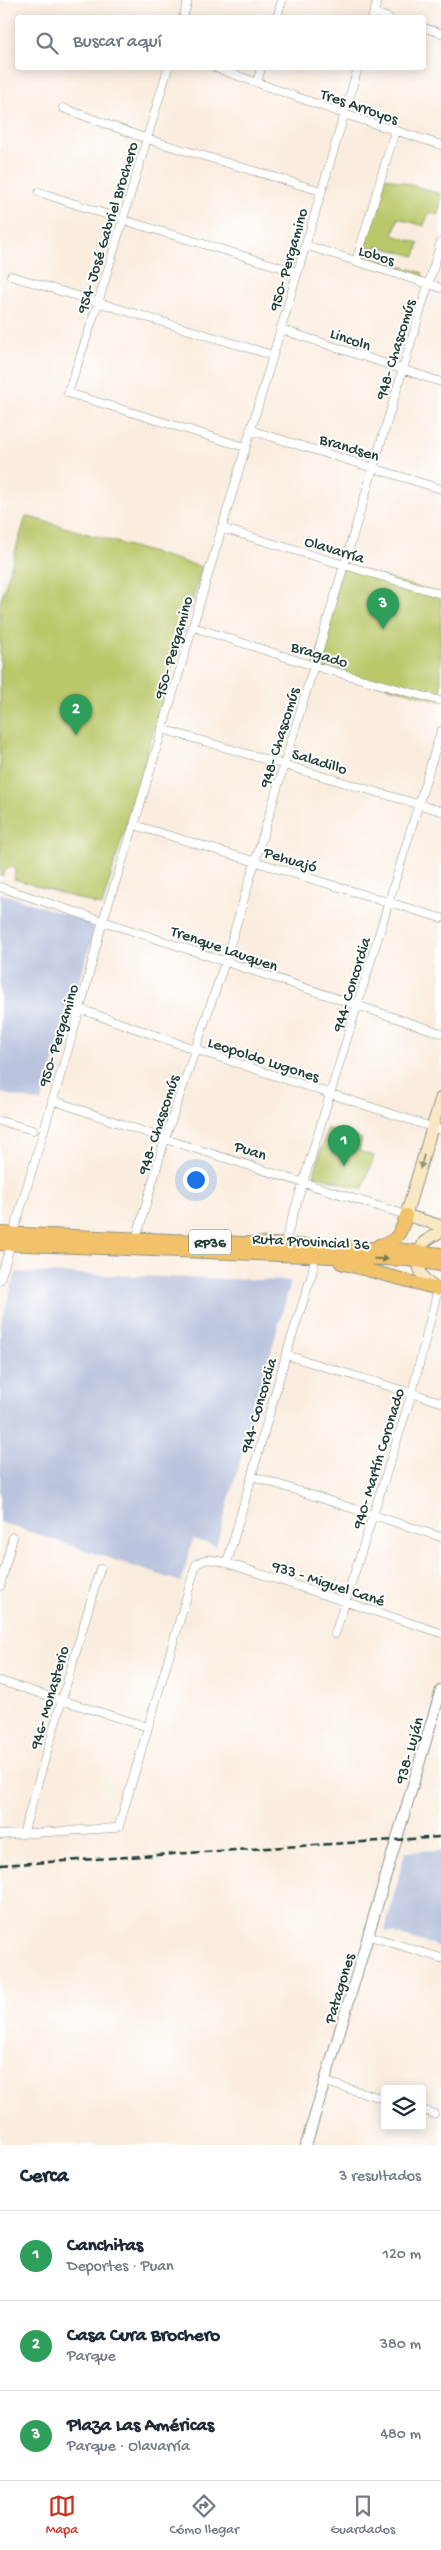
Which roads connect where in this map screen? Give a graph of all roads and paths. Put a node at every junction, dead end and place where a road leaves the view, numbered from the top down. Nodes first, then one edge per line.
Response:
1 (188, 0) edge
2 (282, 0) edge
3 (378, 0) edge
4 (184, 15) edge
5 (278, 15) edge
6 (373, 15) edge
7 (426, 29) edge
8 (441, 33) edge
9 (167, 70) edge
10 (221, 70) edge
11 (261, 70) edge
12 (357, 70) edge
13 (257, 83) junction
14 (63, 108) dead end
15 (344, 114) junction
16 (395, 131) junction
17 (147, 139) junction
18 (441, 145) edge
19 (321, 191) junction
20 (39, 192) dead end
21 (123, 220) junction
22 (441, 242) edge
23 (305, 245) junction
24 (356, 262) junction
25 (297, 272) junction
26 (11, 276) dead end
27 (429, 284) junction
28 (441, 288) edge
29 (98, 302) junction
30 (280, 329) junction
31 (272, 355) junction
32 (401, 370) junction
33 (441, 382) edge
34 (250, 430) junction
35 (245, 447) junction
36 (372, 467) junction
37 (441, 488) edge
38 (221, 528) junction
39 (343, 565) junction
40 (441, 594) edge
41 (192, 627) junction
42 (314, 666) junction
43 (441, 701) edge
44 (162, 729) junction
45 (441, 731) edge
46 (283, 764) junction
47 (420, 804) junction
48 (441, 811) edge
49 (134, 825) junction
50 (256, 862) junction
51 (0, 887) edge
52 (390, 902) junction
53 (441, 918) edge
54 (103, 920) junction
55 (225, 962) junction
56 (358, 1007) junction
57 (80, 1009) junction
58 (441, 1033) edge
59 (196, 1050) junction
60 (330, 1093) junction
61 (441, 1098) edge
62 (52, 1100) junction
63 (0, 1121) edge
64 (437, 1128) edge
65 (33, 1130) dead end
66 (165, 1139) junction
67 (303, 1182) junction
68 (406, 1215) junction
69 (441, 1226) edge
70 (441, 1230) edge
71 (6, 1239) edge
72 (136, 1239) junction
73 (284, 1245) junction
74 (354, 1248) junction
75 (441, 1254) edge
76 (315, 1256) junction
77 (419, 1256) junction
78 (441, 1265) edge
79 (0, 1280) edge
80 (440, 1289) edge
81 (286, 1355) junction
82 (412, 1393) junction
83 (441, 1402) edge
84 (252, 1476) junction
85 (374, 1516) junction
86 (13, 1536) dead end
87 (441, 1538) edge
88 (227, 1563) junction
89 (100, 1568) dead end
90 (0, 1586) edge
91 (346, 1602) junction
92 (441, 1633) edge
93 (335, 1634) dead end
94 (0, 1681) edge
95 (441, 1690) edge
96 (62, 1700) junction
97 (148, 1728) junction
98 (23, 1834) junction
99 (0, 1835) edge
100 (398, 1840) joint
101 (370, 1936) junction
102 (441, 1958) edge
103 (325, 2082) junction
104 (381, 2098) edge
105 (426, 2111) edge
106 (434, 2114) dead end
107 (306, 2145) edge

1 - 4 street
2 - 5 street
3 - 6 street
7 - 8 street
9 - 17 street, 954- José Gabriel Brochero
10 - 13 street, Tres Arroyos
11 - 13 street
12 - 15 street, 950- Pergamino
13 - 15 street, Tres Arroyos
14 - 17 street
15 - 16 street, Tres Arroyos
15 - 19 street, 950- Pergamino
16 - 18 street, Tres Arroyos
16 - 24 street
17 - 19 street
17 - 21 street, 954- José Gabriel Brochero
19 - 23 street, 950- Pergamino
20 - 21 street
21 - 25 street
21 - 29 street, 954- José Gabriel Brochero
22 - 27 street, 948- Chascomús
23 - 24 street, Lobos
23 - 25 street, 950- Pergamino
24 - 27 street, Lobos
25 - 30 street, 950- Pergamino
26 - 29 street
27 - 28 street, Lobos
27 - 32 street, 948- Chascomús
29 - 31 street
29 - 35 street, 954- José Gabriel Brochero
30 - 31 street, 950- Pergamino
30 - 32 street, Lincoln
31 - 34 street, 950- Pergamino
32 - 33 street, Lincoln
32 - 36 street, 948- Chascomús
34 - 35 street, 950- Pergamino
34 - 36 street, Brandsen
35 - 38 street, 950- Pergamino
36 - 37 street, Brandsen
36 - 39 street, 948- Chascomús
38 - 39 street, Olavarría
38 - 41 street, 950- Pergamino
39 - 40 street, Olavarría
39 - 42 street, 948- Chascomús
41 - 42 street, Bragado
41 - 44 street, 950- Pergamino
42 - 43 street, Bragado
42 - 46 street, 948- Chascomús
44 - 46 street, Saladillo
44 - 49 street, 950- Pergamino
45 - 47 street, 944- Concordia
46 - 47 street, Saladillo
46 - 50 street, 948- Chascomús
47 - 48 street, Saladillo
47 - 52 street, 944- Concordia
49 - 50 street, Pehuajó
49 - 54 street, 950- Pergamino
50 - 52 street, Pehuajó
50 - 55 street, 948- Chascomús
51 - 54 street, Trenque Lauquen
52 - 53 street, Pehuajó
52 - 56 street, 944- Concordia
54 - 55 street, Trenque Lauquen
54 - 57 street, 950- Pergamino
55 - 56 street, Trenque Lauquen
55 - 59 street, 948- Chascomús
56 - 58 street, Trenque Lauquen
56 - 60 street, 944- Concordia
57 - 59 street, Leopoldo Lugones
57 - 62 street, 950- Pergamino
59 - 60 street, Leopoldo Lugones
59 - 66 street, 948- Chascomús
60 - 64 street, Leopoldo Lugones
60 - 67 street, 944- Concordia
61 - 64 main road
62 - 66 street, Puan
62 - 71 street, 950- Pergamino
63 - 65 street
64 -> 68 main road
66 - 67 street, Puan
66 - 72 street, 948- Chascomús
67 - 68 street, Puan
67 - 73 street, 944- Concordia
68 - 69 main road, Puan
68 - 74 main road
70 - 77 main road
71 - 72 main road, Ruta Provincial 36 / RP36
71 - 76 main road, Ruta Provincial 36 / RP36
71 - 79 street, 950- Pergamino
72 - 73 main road, Ruta Provincial 36 / RP36
73 - 74 main road, Ruta Provincial 36 / RP36
74 - 77 main road, Ruta Provincial 36 / RP36
75 - 77 main road, Ruta Provincial 36 / RP36
76 -> 77 main road, Ruta Provincial 36 / RP36
76 - 80 main road
76 - 81 street, 944- Concordia
77 - 78 main road, Ruta Provincial 36 / RP36
77 - 80 main road
80 - 82 street, 940- Martín Coronado
81 - 82 street
81 - 84 street, 944- Concordia
82 - 83 street
82 - 85 street, 940- Martín Coronado
84 - 85 street
84 - 88 street, 944- Concordia
85 - 87 street
85 - 91 street, 940- Martín Coronado
86 - 90 street
88 - 91 street, 933 - Miguel Cané
88 - 97 street, 933 - Miguel Cané
89 - 96 street, 946- Monasterio
91 - 92 street, 933 - Miguel Cané
91 - 93 street, 940- Martín Coronado
94 - 96 street
95 - 100 street, 938- Luján
96 - 97 street
96 - 98 street, 946- Monasterio
97 - 98 street
98 - 99 street
100 - 101 street, Patagones
101 - 102 street
101 - 103 street, Patagones
103 - 104 street
103 - 107 street, Patagones
105 - 106 street

